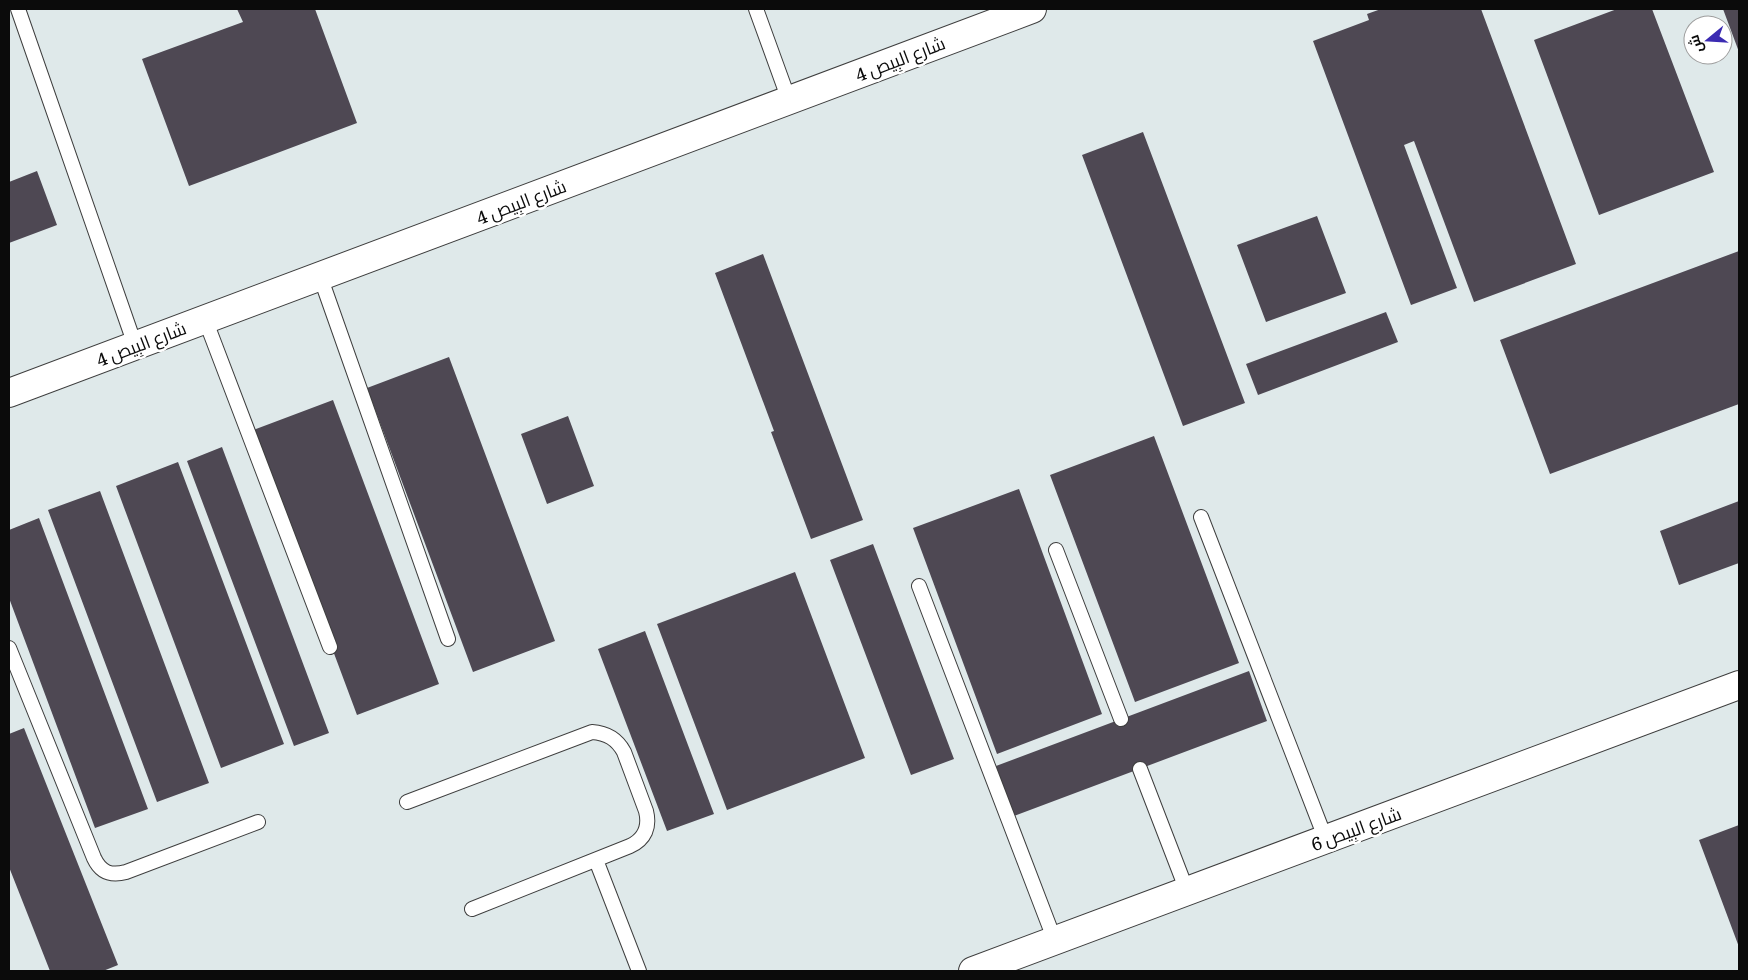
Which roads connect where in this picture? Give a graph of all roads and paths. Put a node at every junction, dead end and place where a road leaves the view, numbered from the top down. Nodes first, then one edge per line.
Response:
1 (18, 9) edge
2 (756, 9) edge
3 (1023, 10) edge
4 (789, 100) junction
5 (320, 276) junction
6 (205, 319) junction
7 (135, 345) junction
8 (9, 393) edge
9 (1201, 516) dead end
10 (1056, 550) dead end
11 (919, 586) dead end
12 (448, 639) dead end
13 (330, 647) dead end
14 (9, 648) edge
15 (1739, 686) edge
16 (1120, 719) dead end
17 (1140, 769) dead end
18 (407, 802) dead end
19 (258, 822) dead end
20 (1326, 840) junction
21 (596, 860) junction
22 (1187, 891) junction
23 (472, 909) dead end
24 (1054, 941) junction
25 (639, 971) edge
26 (973, 971) edge

1 - 7 lane
2 - 4 lane
3 - 4 street, شارع البِيص 4
4 - 5 street, شارع البِيص 4
5 - 6 street, شارع البِيص 4
5 - 12 lane
6 - 7 street, شارع البِيص 4
6 - 13 lane
7 - 8 street, شارع البِيص 4
9 - 20 lane
10 - 16 lane
11 - 24 lane
14 - 19 lane
15 - 20 street, شارع البِيص 6
17 - 22 lane
18 - 21 lane
20 - 22 street, شارع البِيص 6
21 - 23 lane
21 - 25 lane
22 - 24 street, شارع البِيص 6
24 - 26 street, شارع البِيص 6

